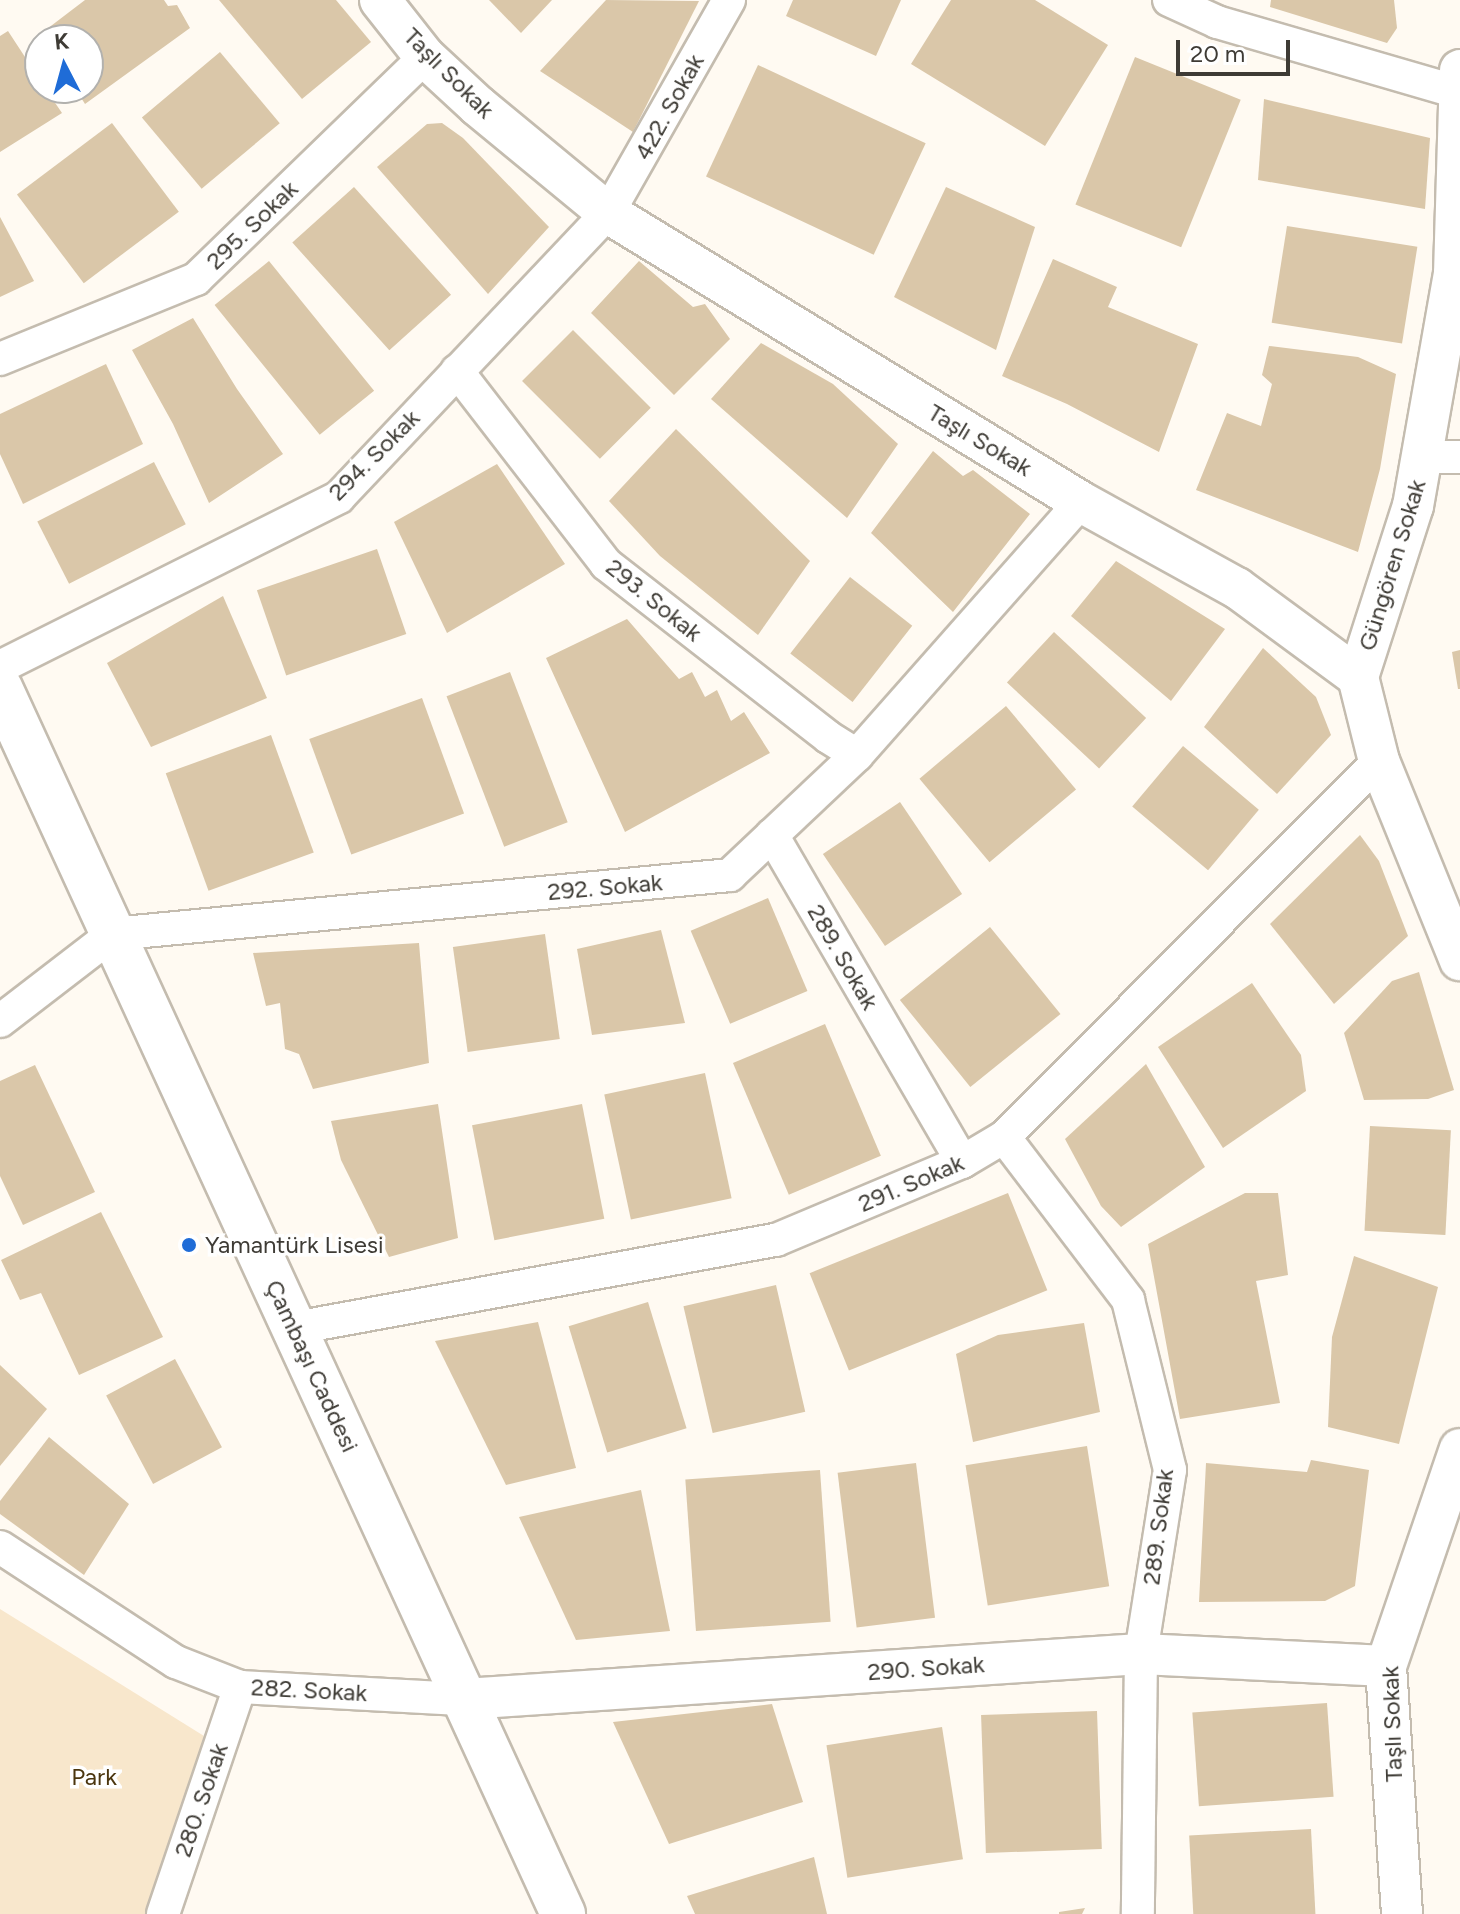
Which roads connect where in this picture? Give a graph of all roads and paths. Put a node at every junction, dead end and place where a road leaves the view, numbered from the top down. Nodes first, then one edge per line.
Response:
1 (380, 0) edge
2 (729, 0) edge
3 (1169, 0) edge
4 (425, 57) junction
5 (1459, 81) edge
6 (608, 213) junction
7 (0, 359) edge
8 (457, 371) junction
9 (1441, 457) edge
10 (1081, 502) junction
11 (0, 667) edge
12 (1358, 677) junction
13 (0, 688) edge
14 (857, 755) junction
15 (1379, 761) junction
16 (772, 835) junction
17 (113, 934) junction
18 (1460, 960) edge
19 (0, 1021) edge
20 (1004, 1137) junction
21 (962, 1162) junction
22 (295, 1328) junction
23 (1460, 1449) edge
24 (0, 1547) edge
25 (1141, 1654) junction
26 (1386, 1666) junction
27 (240, 1687) junction
28 (465, 1699) junction
29 (163, 1914) edge
30 (563, 1914) edge
31 (1138, 1914) edge
32 (1402, 1914) edge

1 - 4 street, Taşlı Sokak
2 - 6 street, 422. Sokak
3 - 5 street
4 - 6 street, Taşlı Sokak
4 - 7 street, 295. Sokak
5 - 9 street, Güngören Sokak
6 - 8 street, 294. Sokak
6 - 10 street, Taşlı Sokak
8 - 11 street, 294. Sokak
8 - 14 street, 293. Sokak
9 - 12 street, Güngören Sokak
10 - 12 street, Taşlı Sokak
10 - 14 street, 292. Sokak
12 - 15 street
13 - 17 main road, Çambaşı Caddesi
14 - 16 street, 292. Sokak
15 - 18 street
15 - 20 street, 291. Sokak
16 - 17 street, 292. Sokak
16 - 21 street, 289. Sokak
17 - 19 street
17 - 22 main road, Çambaşı Caddesi
20 - 21 street, 291. Sokak
20 - 25 street, 289. Sokak
21 - 22 street, 291. Sokak
22 - 28 main road, Çambaşı Caddesi
23 - 26 street, Taşlı Sokak
24 - 27 street, 282. Sokak
25 - 26 street, 290. Sokak
25 - 28 street, 290. Sokak
25 - 31 street, 289. Sokak
26 - 32 street, Taşlı Sokak
27 - 28 street, 282. Sokak
27 - 29 street, 280. Sokak
28 - 30 main road, Çambaşı Caddesi

